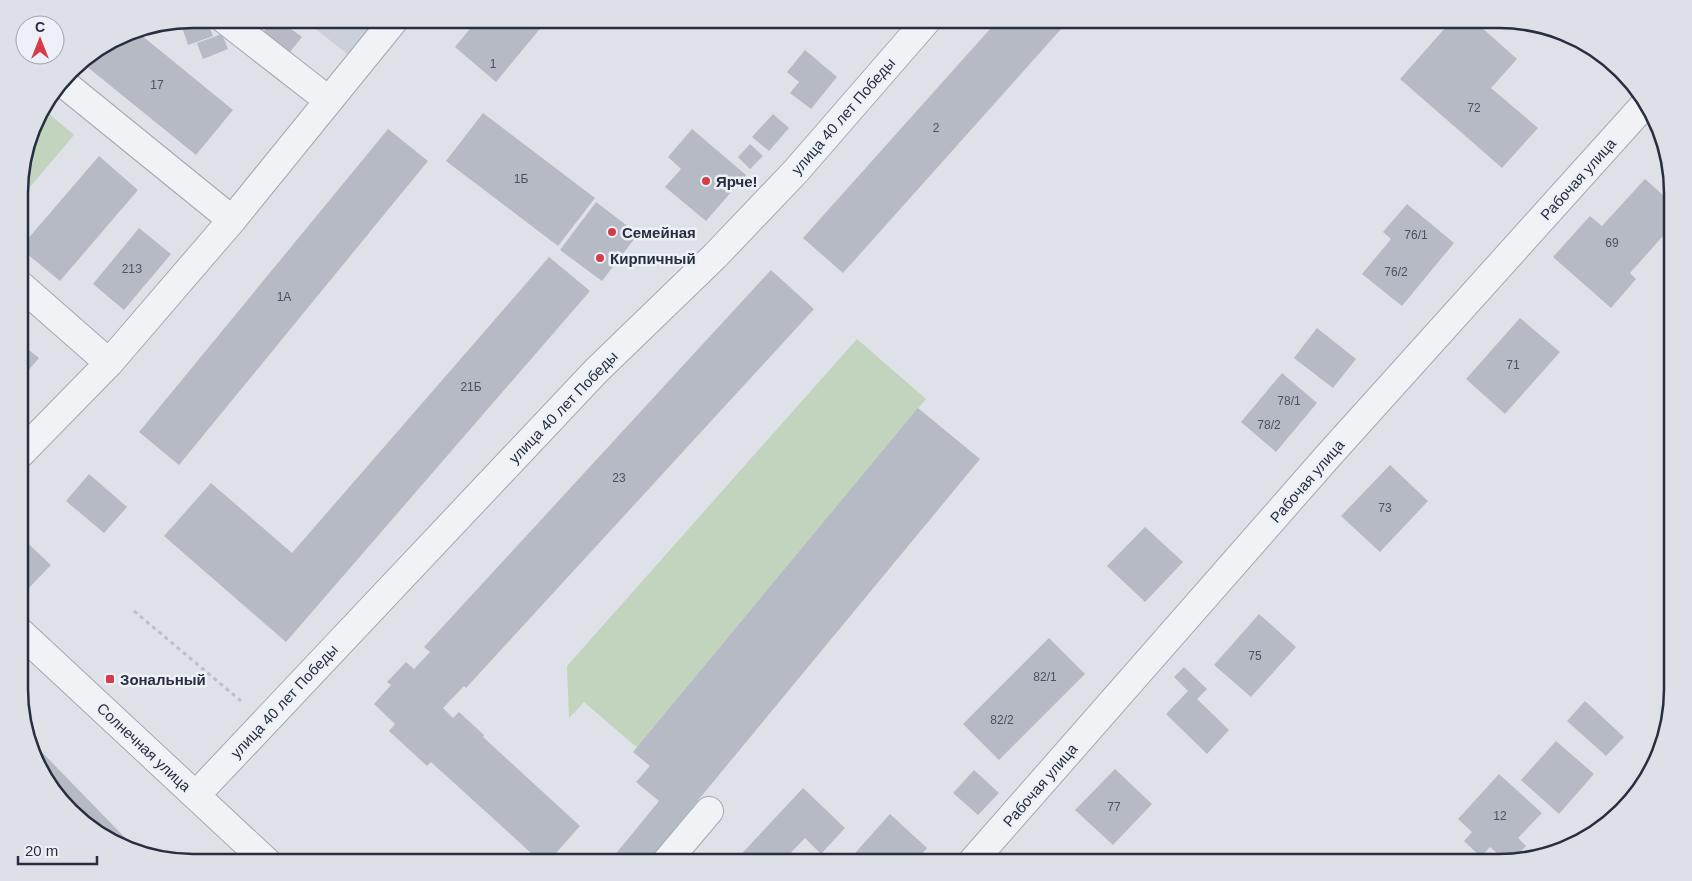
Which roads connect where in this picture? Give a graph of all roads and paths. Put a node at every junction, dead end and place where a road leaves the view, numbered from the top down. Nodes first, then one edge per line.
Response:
1 (236, 28) edge
2 (388, 28) edge
3 (920, 28) edge
4 (67, 86) edge
5 (328, 100) junction
6 (1641, 109) edge
7 (232, 220) junction
8 (28, 292) edge
9 (109, 363) junction
10 (28, 446) edge
11 (134, 611) dead end
12 (28, 640) edge
13 (241, 701) dead end
14 (196, 795) junction
15 (709, 811) dead end
16 (980, 853) edge
17 (258, 854) edge
18 (673, 854) edge

1 - 5 street
2 - 5 street
3 - 14 street, улица 40 лет Победы
4 - 7 street
5 - 7 street
6 - 16 street, Рабочая улица
7 - 9 street
8 - 9 street
9 - 10 street
11 - 13 path
12 - 14 street, Солнечная улица
14 - 17 street, Солнечная улица
15 - 18 street

